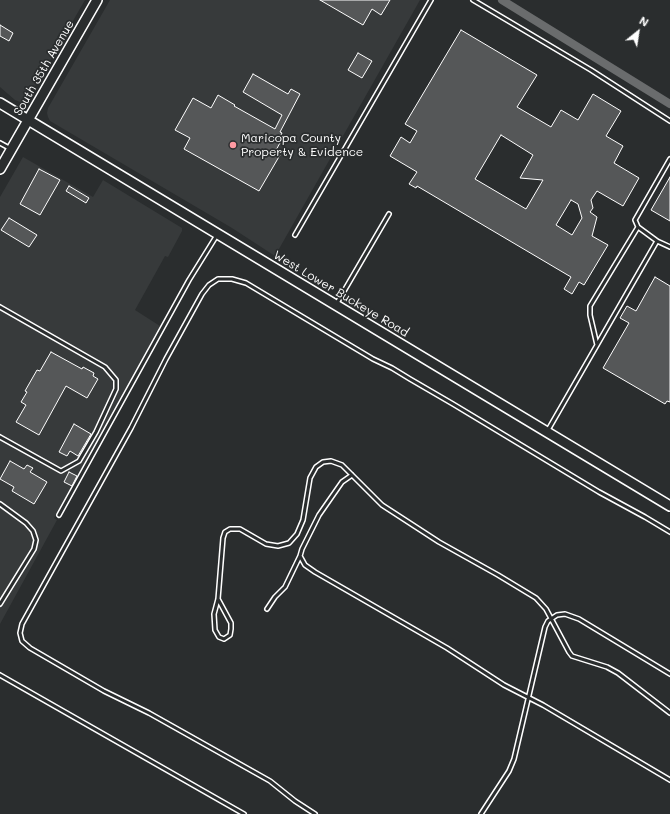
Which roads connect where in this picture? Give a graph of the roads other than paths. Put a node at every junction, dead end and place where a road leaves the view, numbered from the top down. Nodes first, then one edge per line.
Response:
1 (97, 0) edge
2 (431, 0) edge
3 (473, 0) edge
4 (0, 103) edge
5 (28, 120) junction
6 (670, 121) edge
7 (0, 143) edge
8 (11, 149) junction
9 (670, 159) edge
10 (0, 170) edge
11 (389, 214) dead end
12 (638, 227) junction
13 (218, 234) junction
14 (295, 235) dead end
15 (657, 241) junction
16 (670, 247) edge
17 (336, 305) junction
18 (0, 307) edge
19 (597, 345) junction
20 (547, 432) junction
21 (0, 437) edge
22 (352, 475) junction
23 (0, 504) edge
24 (670, 506) edge
25 (59, 515) dead end
26 (670, 532) edge
27 (300, 556) junction
28 (218, 599) junction
29 (0, 604) edge
30 (267, 609) dead end
31 (551, 619) junction
32 (670, 674) edge
33 (0, 675) edge
34 (528, 698) junction
35 (670, 713) edge
36 (670, 780) edge
37 (244, 814) edge
38 (315, 814) edge
39 (481, 814) edge

1 - 5 main road, South 35th Avenue
2 - 14 lane
3 - 6 lane
4 - 5 main road, West Lower Buckeye Road
5 - 8 main road, South 35th Avenue
5 - 13 main road, West Lower Buckeye Road
7 - 8 lane
8 - 10 main road, South 35th Avenue
9 - 12 lane
11 - 17 lane
12 - 15 lane
12 - 19 lane
13 - 17 main road, West Lower Buckeye Road
13 - 25 lane
15 - 16 lane
15 - 19 lane
17 - 20 main road, West Lower Buckeye Road
18 - 21 lane
19 - 20 lane
20 - 24 main road, West Lower Buckeye Road
22 - 27 lane
22 - 28 lane
22 - 31 lane
23 - 29 lane
26 - 38 lane
27 - 30 lane
27 - 34 lane
28 - 28 lane
31 - 32 lane
31 - 34 lane
31 - 35 lane
33 - 37 lane
34 - 36 lane
34 - 39 lane

